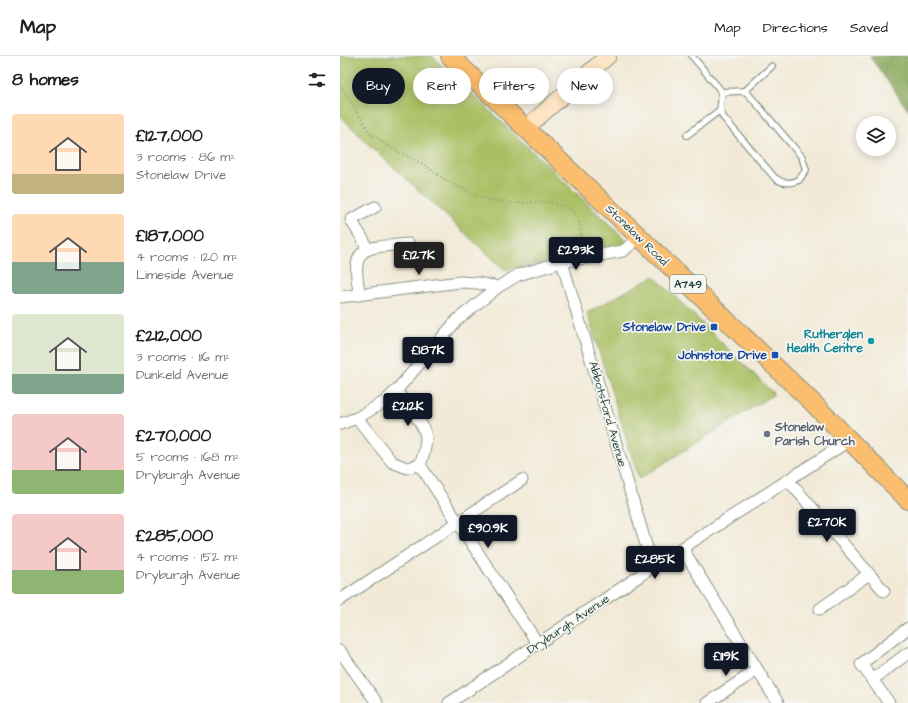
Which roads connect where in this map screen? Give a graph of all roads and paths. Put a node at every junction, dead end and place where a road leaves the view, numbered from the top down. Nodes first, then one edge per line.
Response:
1 (450, 56) edge
2 (608, 56) edge
3 (692, 56) edge
4 (772, 66) dead end
5 (340, 86) edge
6 (745, 91) junction
7 (722, 92) junction
8 (720, 110) junction
9 (526, 128) junction
10 (687, 135) dead end
11 (375, 206) dead end
12 (639, 238) junction
13 (409, 244) dead end
14 (366, 248) junction
15 (586, 258) junction
16 (562, 262) junction
17 (498, 287) junction
18 (360, 294) junction
19 (340, 297) edge
20 (396, 391) junction
21 (357, 418) junction
22 (340, 424) edge
23 (850, 440) junction
24 (420, 466) junction
25 (522, 480) dead end
26 (788, 480) junction
27 (908, 500) edge
28 (457, 524) junction
29 (682, 548) junction
30 (656, 565) junction
31 (869, 574) junction
32 (884, 591) dead end
33 (340, 600) edge
34 (820, 609) dead end
35 (908, 628) edge
36 (538, 644) junction
37 (340, 651) edge
38 (908, 653) edge
39 (757, 670) junction
40 (872, 680) junction
41 (377, 703) edge
42 (449, 703) edge
43 (707, 703) edge
44 (778, 703) edge
45 (890, 703) edge

1 - 9 main road, Stonelaw Road / A749
2 - 9 street
3 - 7 lane
4 - 6 lane
5 - 15 path
6 - 7 lane
6 - 8 lane
7 - 8 lane
8 - 10 lane
9 - 12 main road, Stonelaw Road / A749
11 - 14 street
12 - 15 street
12 - 23 main road, Stonelaw Road / A749
13 - 14 street
14 - 18 street
15 - 16 street
16 - 17 street
16 - 30 street, Abbotsford Avenue
17 - 18 street
17 - 20 street
18 - 19 street
20 - 21 street
20 - 24 street
21 - 22 street
21 - 24 street
23 - 26 street, Dryburgh Avenue
23 - 27 main road, Stonelaw Road / A749
24 - 28 street
25 - 28 street
26 - 29 street, Dryburgh Avenue
26 - 31 street
28 - 33 street
28 - 36 street
29 - 30 street, Dryburgh Avenue
29 - 39 street
30 - 36 street, Dryburgh Avenue
31 - 32 street
31 - 34 street
35 - 40 street
36 - 42 street, Dryburgh Avenue
37 - 41 street
38 - 40 street
39 - 43 street
39 - 44 street
40 - 45 street

